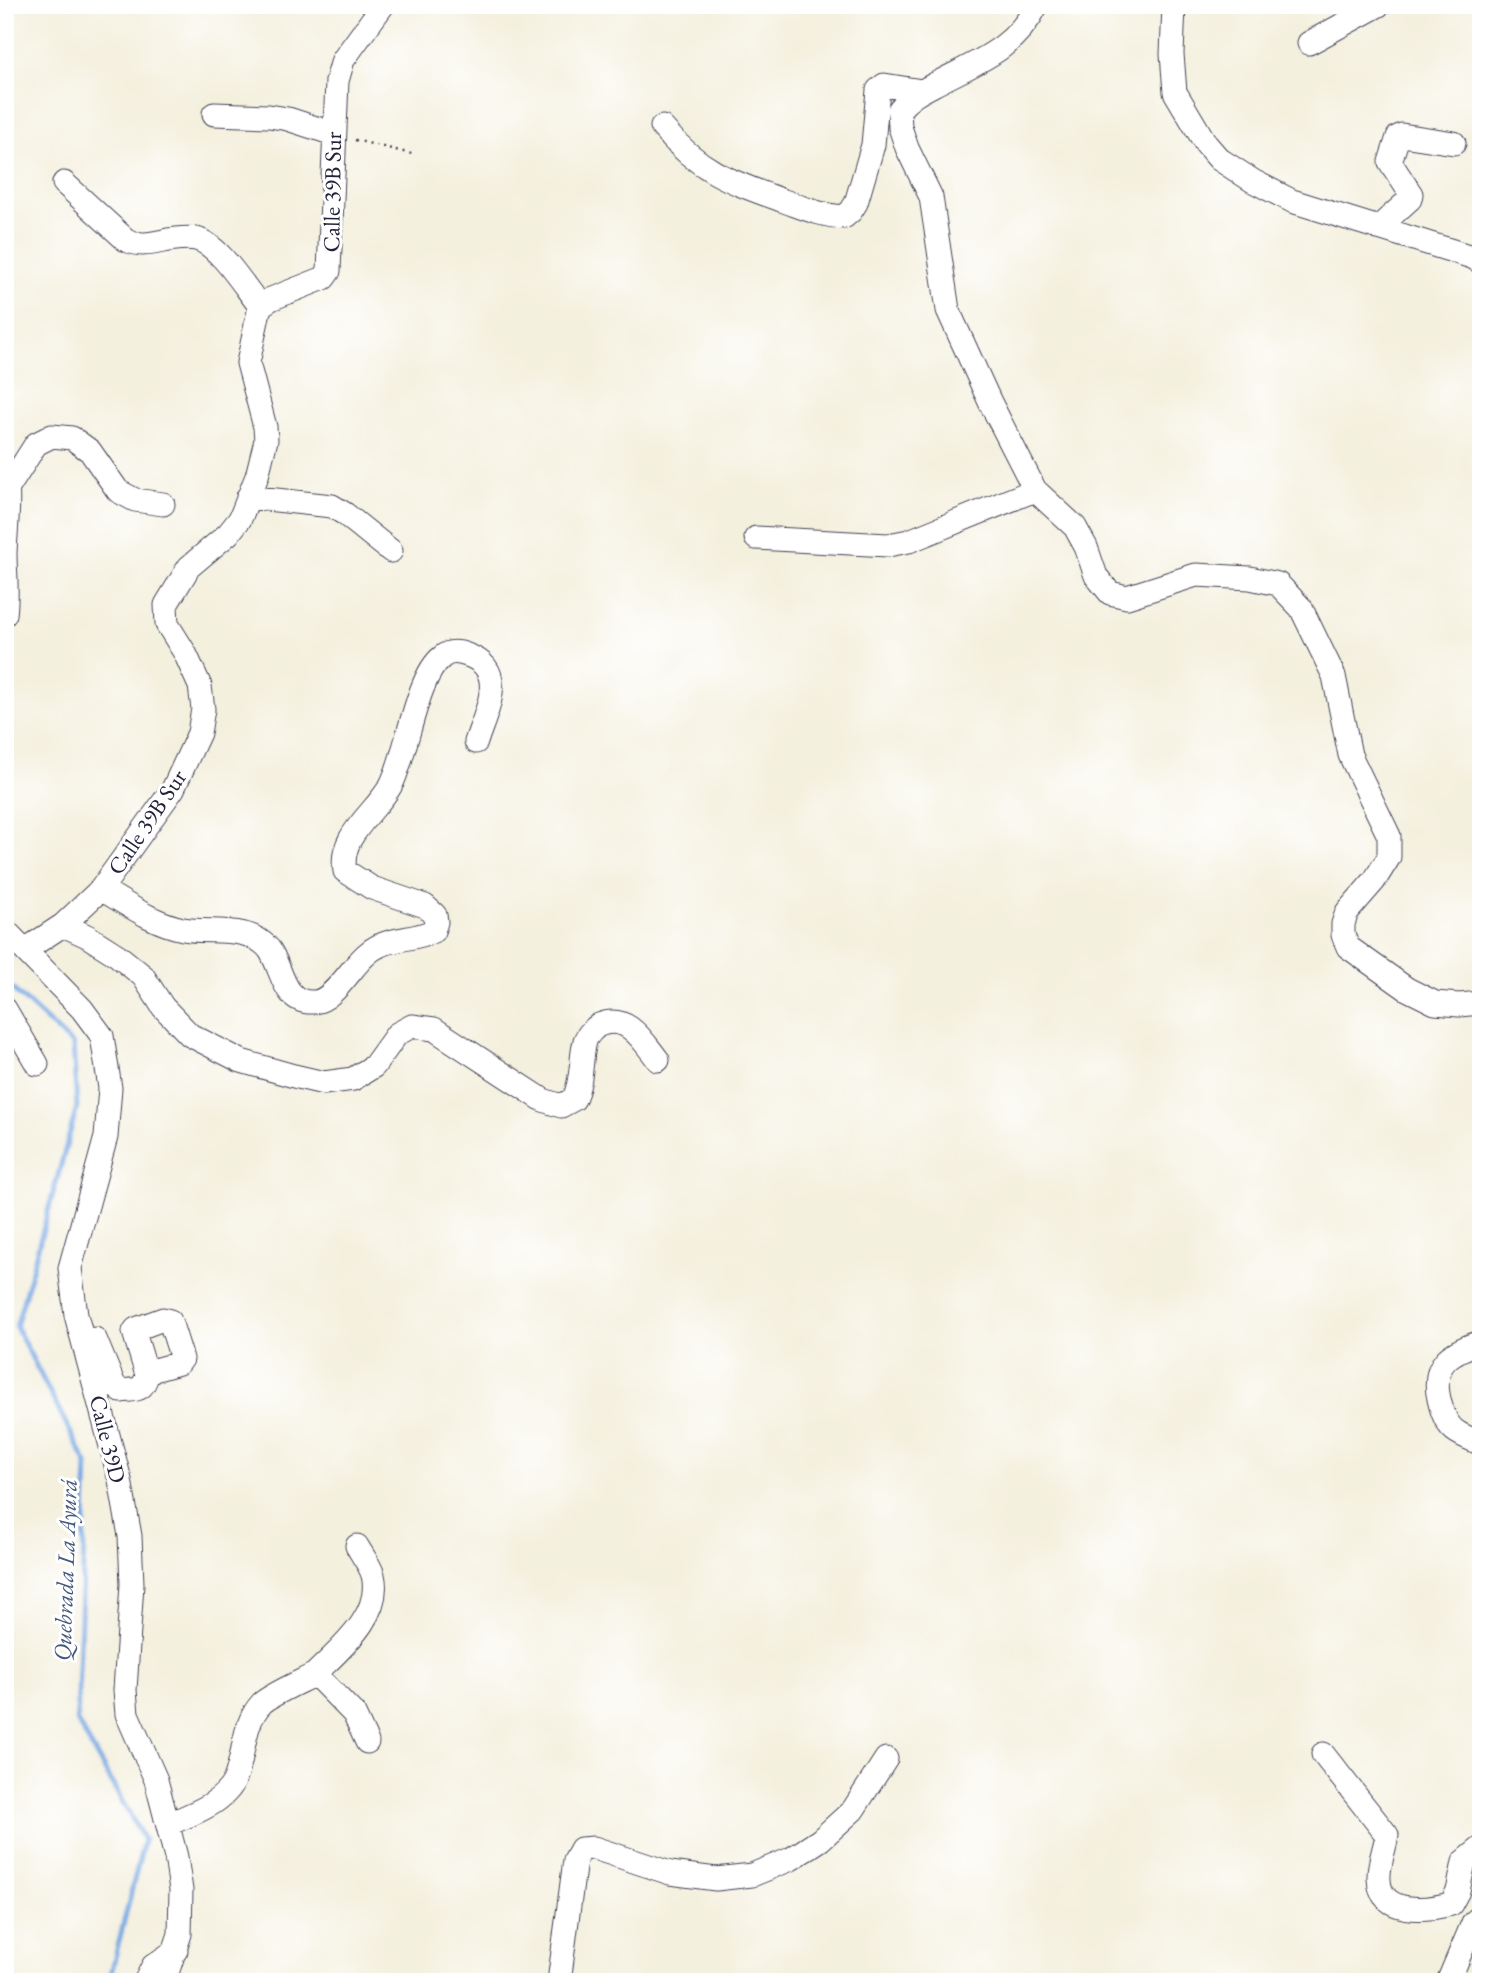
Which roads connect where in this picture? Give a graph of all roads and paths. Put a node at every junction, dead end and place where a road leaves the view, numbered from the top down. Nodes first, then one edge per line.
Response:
1 (383, 5) edge
2 (1037, 5) edge
3 (1174, 5) edge
4 (1379, 5) edge
5 (1309, 43) dead end
6 (922, 90) junction
7 (214, 114) dead end
8 (662, 127) dead end
9 (334, 135) junction
10 (1454, 143) dead end
11 (416, 155) dead end
12 (64, 183) dead end
13 (1378, 228) junction
14 (1481, 262) edge
15 (260, 306) junction
16 (7, 478) edge
17 (1035, 490) junction
18 (248, 497) junction
19 (163, 503) dead end
20 (756, 538) dead end
21 (391, 551) dead end
22 (5, 614) edge
23 (476, 742) dead end
24 (101, 889) junction
25 (63, 925) junction
26 (5, 930) edge
27 (25, 950) junction
28 (1481, 1003) edge
29 (5, 1009) edge
30 (658, 1060) dead end
31 (37, 1064) dead end
32 (76, 1315) junction
33 (1481, 1342) edge
34 (146, 1375) dead end
35 (1481, 1444) edge
36 (357, 1546) dead end
37 (315, 1674) junction
38 (367, 1742) dead end
39 (1323, 1754) dead end
40 (886, 1759) dead end
41 (168, 1824) junction
42 (1481, 1848) edge
43 (1481, 1916) edge
44 (176, 1950) junction
45 (145, 1982) edge
46 (164, 1982) edge
47 (559, 1982) edge
48 (1448, 1982) edge

1 - 9 street, Calle 39B Sur
2 - 6 street
3 - 13 street
4 - 5 street
6 - 8 street
6 - 17 street
7 - 9 street
9 - 11 path
9 - 15 street, Calle 39B Sur
10 - 13 street
12 - 15 street
13 - 14 street
15 - 18 street, Calle 39B Sur
16 - 19 street
16 - 22 street
17 - 20 street
17 - 28 street
18 - 21 street
18 - 24 street, Calle 39B Sur
23 - 24 street
24 - 25 street, Calle 39B Sur
25 - 27 street, Calle 39B Sur
25 - 30 street
26 - 27 street, Calle 39D
27 - 32 street, Calle 39D
29 - 31 street
32 - 34 street
32 - 41 street, Calle 39D
33 - 35 street
36 - 37 street
37 - 38 street
37 - 41 street
39 - 42 street
40 - 47 street
41 - 44 street, Calle 39D
43 - 48 street
44 - 45 street
44 - 46 street, Calle 39D

